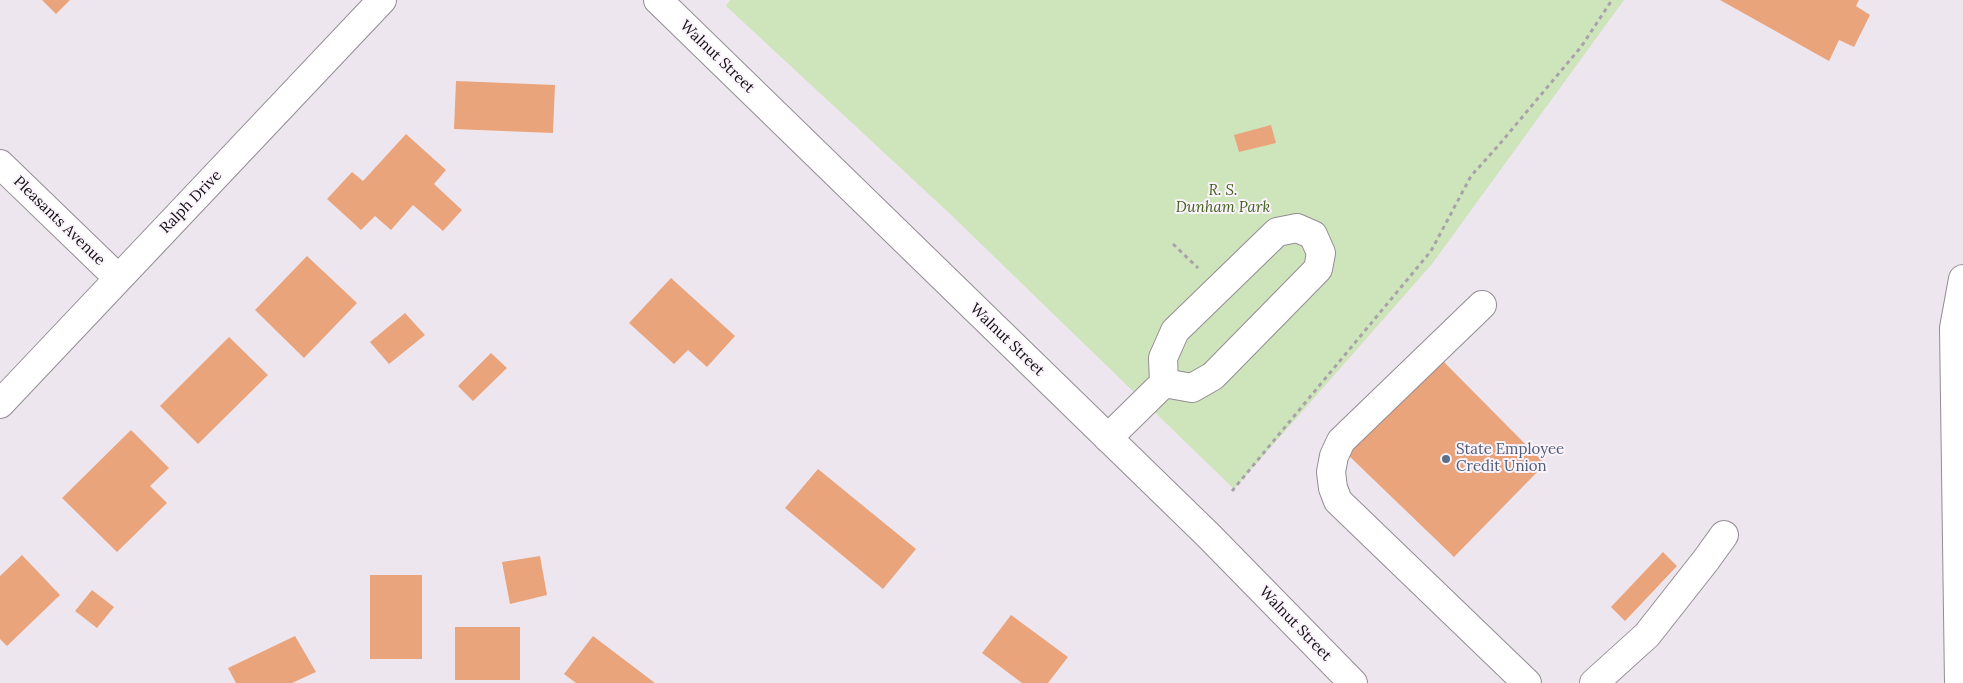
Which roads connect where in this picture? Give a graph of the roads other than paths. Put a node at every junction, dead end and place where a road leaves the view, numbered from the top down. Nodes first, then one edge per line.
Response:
1 (382, 0) edge
2 (658, 0) edge
3 (0, 164) edge
4 (118, 278) junction
5 (1963, 279) edge
6 (1482, 305) dead end
7 (1164, 383) junction
8 (0, 404) edge
9 (1108, 438) junction
10 (1724, 535) dead end
11 (1353, 683) edge
12 (1527, 683) edge
13 (1594, 683) edge
14 (1959, 683) edge

1 - 4 street, Ralph Drive
2 - 9 street, Walnut Street
3 - 4 street, Pleasants Avenue
4 - 8 street, Ralph Drive
5 - 14 street
6 - 12 street
7 - 7 street
7 - 9 street
9 - 11 street, Walnut Street
10 - 13 street

